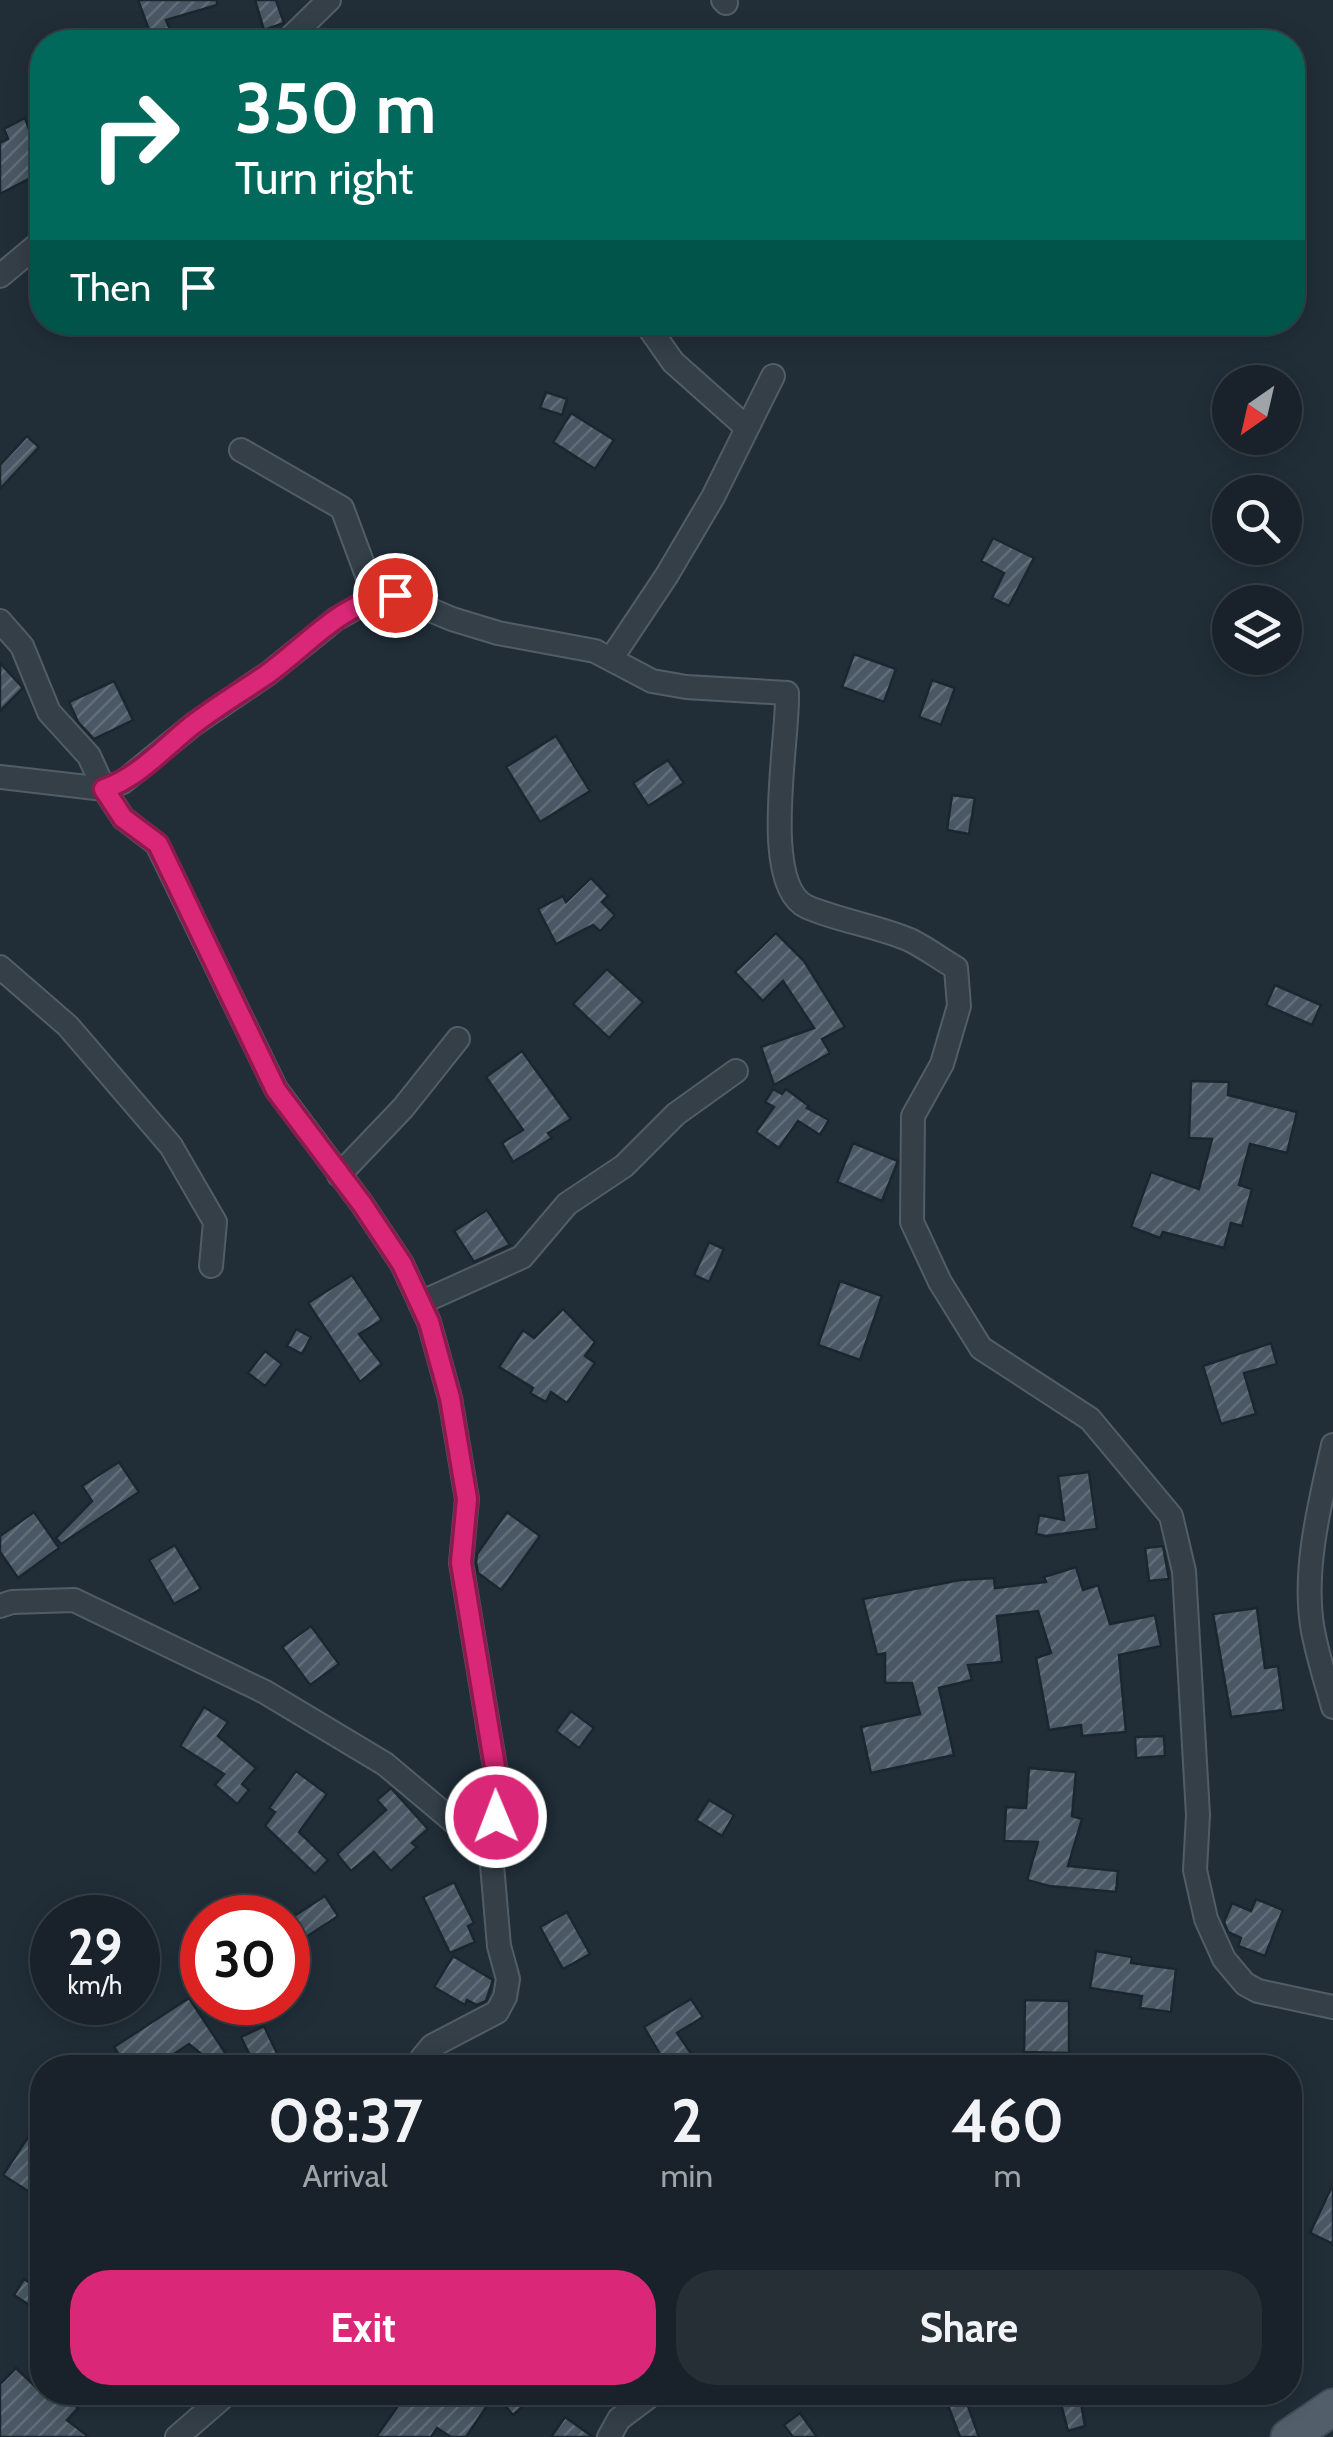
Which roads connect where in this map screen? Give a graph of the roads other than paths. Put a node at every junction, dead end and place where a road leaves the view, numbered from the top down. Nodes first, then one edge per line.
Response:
1 (329, 0) edge
2 (298, 30) edge
3 (30, 251) edge
4 (0, 276) edge
5 (654, 335) edge
6 (773, 376) dead end
7 (746, 427) junction
8 (241, 450) dead end
9 (375, 597) junction
10 (0, 622) edge
11 (611, 659) junction
12 (0, 777) edge
13 (104, 789) junction
14 (0, 967) edge
15 (458, 1040) dead end
16 (736, 1071) dead end
17 (339, 1175) junction
18 (212, 1266) dead end
19 (420, 1303) junction
20 (1333, 1445) edge
21 (0, 1606) edge
22 (1333, 1707) edge
23 (491, 1853) junction
24 (1333, 2007) edge
25 (424, 2055) edge
26 (214, 2405) edge
27 (638, 2405) edge
28 (1333, 2407) edge
29 (177, 2437) edge
30 (608, 2437) edge
31 (1290, 2437) edge

1 - 2 street
3 - 4 street
5 - 7 street
6 - 7 street
7 - 11 street
8 - 9 street
9 - 11 street
9 - 13 street
10 - 13 street
11 - 24 street
12 - 13 street
13 - 17 street
14 - 18 street
15 - 17 street
16 - 19 street
17 - 19 street
19 - 23 street
20 - 22 street
21 - 23 street
23 - 25 street
26 - 29 street
27 - 30 street
28 - 31 main road

